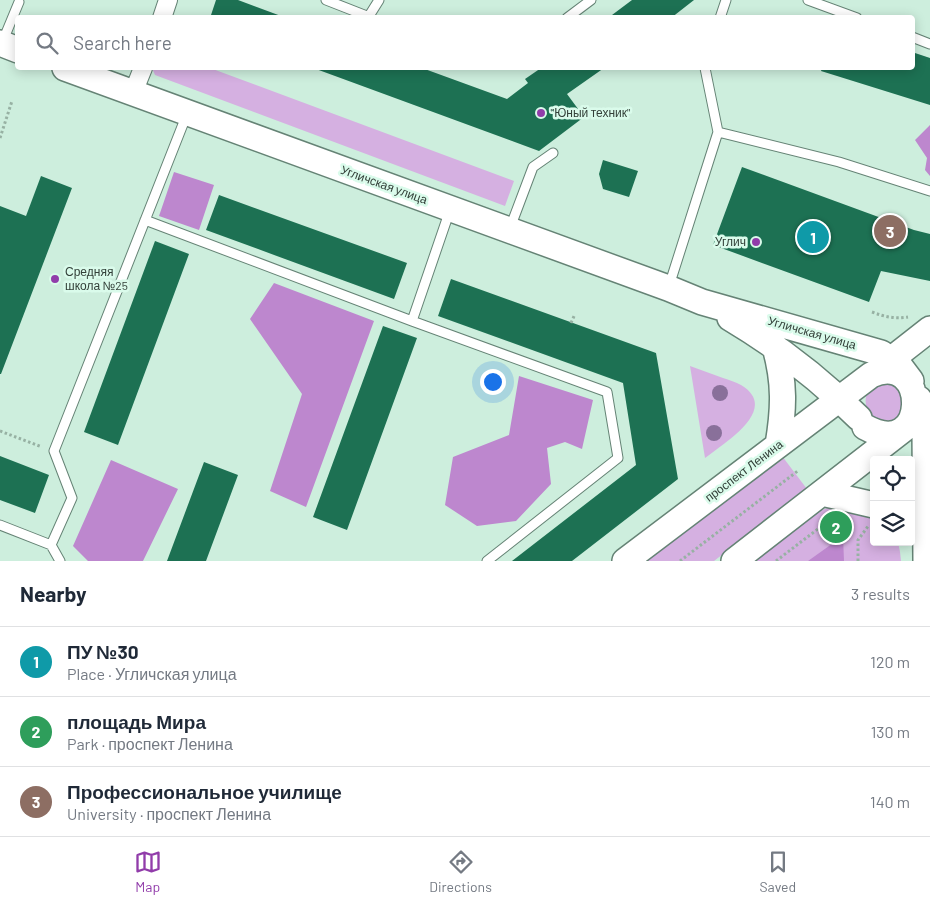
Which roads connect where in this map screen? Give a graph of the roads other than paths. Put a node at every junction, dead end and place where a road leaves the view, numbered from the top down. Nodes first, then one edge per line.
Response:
1 (168, 0) edge
2 (326, 0) edge
3 (379, 0) edge
4 (591, 0) edge
5 (726, 0) edge
6 (808, 0) edge
7 (18, 2) dead end
8 (163, 15) edge
9 (365, 15) edge
10 (371, 15) edge
11 (571, 15) edge
12 (721, 15) edge
13 (849, 15) edge
14 (915, 38) edge
15 (930, 44) edge
16 (6, 46) edge
17 (71, 70) edge
18 (142, 70) edge
19 (705, 70) edge
20 (133, 92) junction
21 (188, 113) junction
22 (718, 132) junction
23 (553, 153) dead end
24 (930, 191) edge
25 (450, 209) junction
26 (145, 220) junction
27 (509, 231) junction
28 (668, 288) junction
29 (702, 302) junction
30 (412, 321) junction
31 (922, 322) edge
32 (775, 347) junction
33 (892, 359) junction
34 (867, 378) junction
35 (840, 399) junction
36 (919, 413) edge
37 (862, 422) junction
38 (778, 445) junction
39 (882, 454) edge
40 (928, 481) edge
41 (822, 493) junction
42 (870, 512) edge
43 (915, 519) edge
44 (0, 525) edge
45 (51, 545) junction
46 (60, 561) edge
47 (487, 561) edge
48 (625, 561) edge
49 (734, 561) edge
50 (925, 561) edge

1 - 8 street
2 - 9 lane
3 - 10 lane
4 - 11 lane
5 - 12 lane
6 - 13 lane
7 - 16 lane
14 - 15 lane
17 - 20 main road, Угличская улица
18 - 20 street
19 - 22 lane
20 - 21 main road, Угличская улица
21 - 25 main road, Угличская улица
21 - 26 lane
22 - 24 lane
22 - 28 lane
23 - 27 lane
25 - 27 main road, Угличская улица
25 - 30 lane
26 - 30 lane
26 - 45 lane
27 - 28 main road, Угличская улица
28 - 29 main road, Угличская улица
29 - 32 main road, Угличская улица
29 - 33 main road, Угличская улица
30 - 47 lane
31 - 33 main road, проспект Ленина
32 - 35 main road, Угличская улица
32 - 38 main road
33 - 34 main road, проспект Ленина
33 - 36 main road, Угличская улица
34 - 35 main road, проспект Ленина
34 - 36 main road
34 - 37 main road
35 - 37 main road, Угличская улица
35 - 38 main road, проспект Ленина
36 - 37 main road
36 - 39 main road
36 - 40 main road
37 - 39 main road
38 - 48 main road, проспект Ленина
39 - 41 main road
40 - 50 main road
41 - 42 main road
41 - 49 main road
43 - 50 main road
44 - 45 lane
45 - 46 lane

